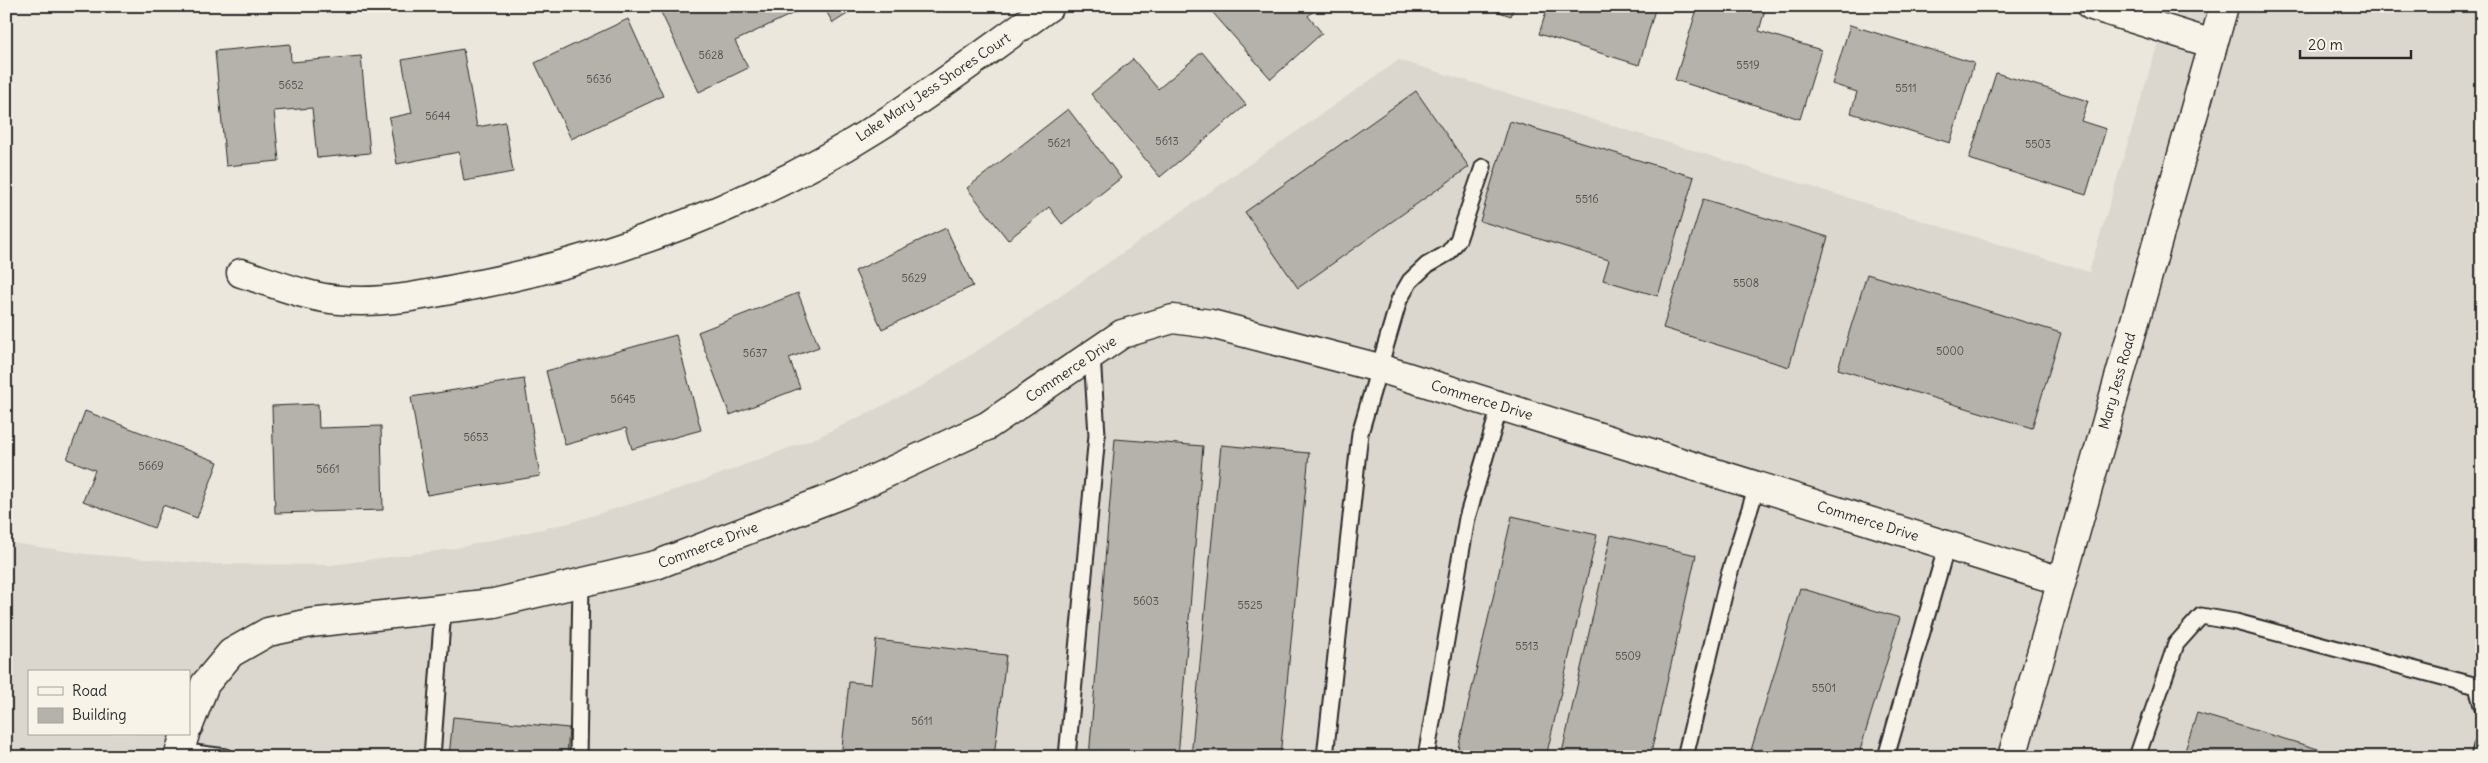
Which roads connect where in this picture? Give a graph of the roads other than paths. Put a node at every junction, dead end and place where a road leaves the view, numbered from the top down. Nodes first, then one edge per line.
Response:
1 (1050, 6) edge
2 (2092, 6) edge
3 (2224, 6) edge
4 (2212, 44) junction
5 (1483, 167) dead end
6 (241, 273) dead end
7 (1092, 354) junction
8 (1379, 368) junction
9 (1500, 406) junction
10 (1757, 486) junction
11 (1947, 545) junction
12 (2061, 581) junction
13 (581, 583) junction
14 (443, 609) junction
15 (2482, 706) edge
16 (190, 722) edge
17 (2482, 746) edge
18 (180, 748) edge
19 (226, 757) edge
20 (432, 757) edge
21 (578, 757) edge
22 (1066, 757) edge
23 (1326, 757) edge
24 (1426, 757) edge
25 (1685, 757) edge
26 (1886, 757) edge
27 (2012, 757) edge
28 (2137, 757) edge
29 (2478, 757) edge

1 - 6 street, Lake Mary Jess Shores Court
2 - 4 street
3 - 4 street, Mary Jess Road
4 - 12 street, Mary Jess Road
5 - 8 lane
7 - 8 street, Commerce Drive
7 - 13 street, Commerce Drive
7 - 22 lane
8 - 9 street, Commerce Drive
8 - 23 lane
9 - 10 street, Commerce Drive
9 - 24 lane
10 - 11 street, Commerce Drive
10 - 25 lane
11 - 12 street, Commerce Drive
11 - 26 lane
12 - 27 street, Mary Jess Road
13 - 14 street, Commerce Drive
13 - 21 lane
14 - 16 street, Commerce Drive
14 - 20 lane
15 - 28 lane
17 - 29 lane
18 - 19 lane

